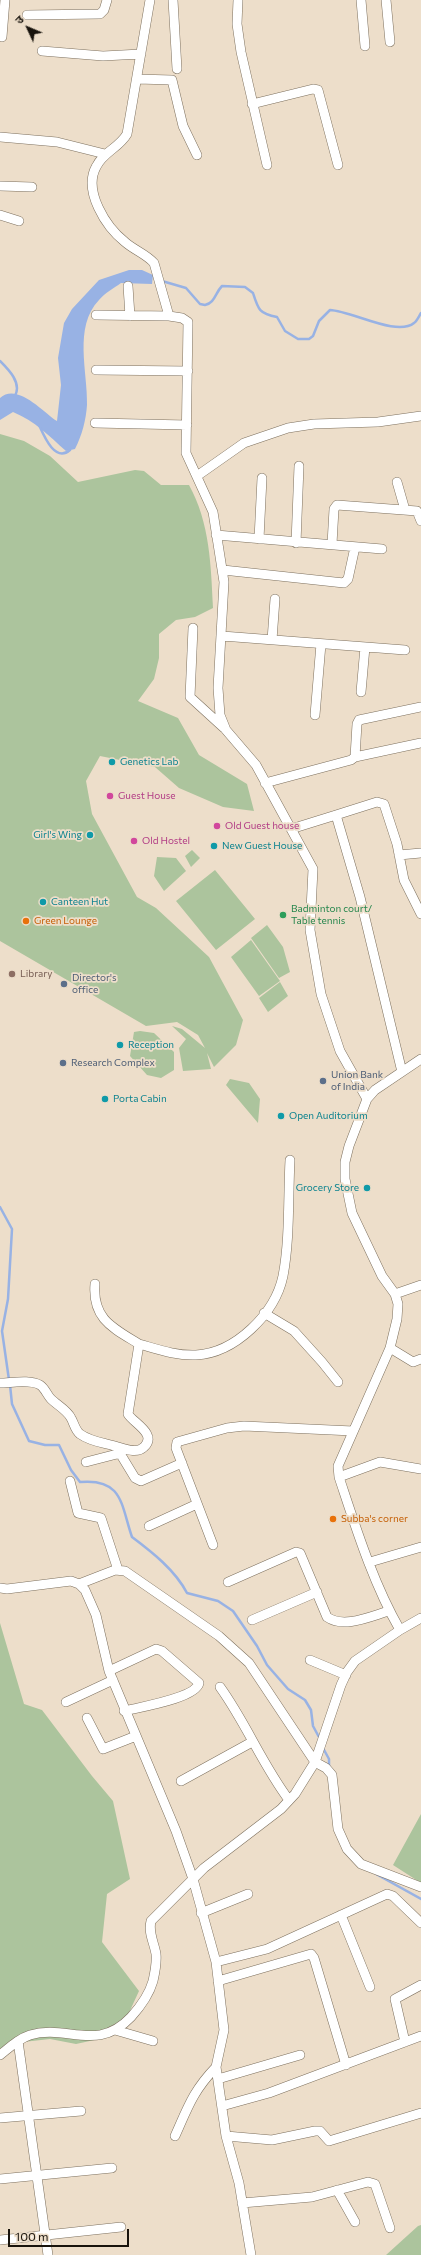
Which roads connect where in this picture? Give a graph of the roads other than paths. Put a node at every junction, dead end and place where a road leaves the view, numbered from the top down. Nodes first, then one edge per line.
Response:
1 (5, 0) edge
2 (108, 0) edge
3 (150, 0) edge
4 (173, 0) edge
5 (238, 0) edge
6 (361, 0) edge
7 (386, 0) edge
8 (27, 15) dead end
9 (2, 37) dead end
10 (390, 42) dead end
11 (365, 46) dead end
12 (42, 51) dead end
13 (141, 54) junction
14 (177, 69) dead end
15 (137, 79) junction
16 (252, 104) junction
17 (0, 137) edge
18 (105, 154) junction
19 (197, 155) dead end
20 (267, 165) dead end
21 (338, 165) dead end
22 (32, 187) dead end
23 (0, 189) edge
24 (0, 215) edge
25 (19, 221) dead end
26 (128, 286) dead end
27 (96, 315) dead end
28 (130, 316) junction
29 (169, 316) junction
30 (96, 370) dead end
31 (188, 371) junction
32 (421, 416) edge
33 (95, 423) dead end
34 (187, 425) junction
35 (299, 466) dead end
36 (196, 476) junction
37 (262, 478) dead end
38 (397, 482) dead end
39 (405, 510) junction
40 (419, 511) edge
41 (421, 522) edge
42 (216, 535) junction
43 (259, 540) junction
44 (296, 543) junction
45 (332, 544) junction
46 (355, 547) junction
47 (382, 549) dead end
48 (223, 570) junction
49 (275, 599) dead end
50 (193, 628) dead end
51 (222, 636) junction
52 (272, 640) junction
53 (321, 644) junction
54 (366, 647) junction
55 (405, 650) dead end
56 (360, 692) dead end
57 (421, 707) edge
58 (315, 716) dead end
59 (226, 730) junction
60 (421, 743) edge
61 (355, 757) junction
62 (266, 783) junction
63 (336, 815) junction
64 (291, 829) junction
65 (421, 854) edge
66 (399, 855) junction
67 (421, 914) edge
68 (421, 1059) edge
69 (402, 1072) junction
70 (367, 1099) junction
71 (290, 1160) dead end
72 (96, 1284) dead end
73 (421, 1285) edge
74 (395, 1294) junction
75 (264, 1313) junction
76 (139, 1344) junction
77 (390, 1348) junction
78 (417, 1361) edge
79 (421, 1369) edge
80 (338, 1382) dead end
81 (3, 1383) edge
82 (352, 1431) junction
83 (86, 1462) dead end
84 (182, 1463) junction
85 (421, 1469) edge
86 (339, 1477) junction
87 (70, 1481) dead end
88 (197, 1504) junction
89 (149, 1526) dead end
90 (213, 1545) dead end
91 (421, 1547) edge
92 (370, 1562) junction
93 (118, 1570) junction
94 (228, 1582) dead end
95 (79, 1584) junction
96 (0, 1588) edge
97 (317, 1592) junction
98 (389, 1611) junction
99 (421, 1618) edge
100 (252, 1620) dead end
101 (400, 1630) junction
102 (310, 1660) dead end
103 (109, 1671) junction
104 (346, 1675) junction
105 (113, 1680) junction
106 (220, 1687) dead end
107 (66, 1702) dead end
108 (124, 1710) junction
109 (87, 1718) dead end
110 (136, 1736) junction
111 (252, 1742) junction
112 (315, 1762) junction
113 (181, 1781) dead end
114 (289, 1800) junction
115 (193, 1879) junction
116 (421, 1887) edge
117 (248, 1894) dead end
118 (201, 1913) junction
119 (341, 1915) junction
120 (421, 1923) edge
121 (216, 1962) junction
122 (218, 1981) junction
123 (421, 1985) edge
124 (370, 1987) dead end
125 (115, 2030) junction
126 (421, 2036) edge
127 (18, 2040) junction
128 (153, 2041) dead end
129 (405, 2042) junction
130 (300, 2055) dead end
131 (0, 2056) edge
132 (346, 2065) junction
133 (216, 2067) junction
134 (218, 2079) junction
135 (222, 2106) junction
136 (81, 2111) dead end
137 (421, 2113) edge
138 (29, 2115) junction
139 (0, 2118) edge
140 (175, 2136) dead end
141 (226, 2136) junction
142 (112, 2168) dead end
143 (37, 2175) junction
144 (0, 2179) edge
145 (337, 2190) junction
146 (242, 2203) junction
147 (354, 2222) dead end
148 (121, 2227) dead end
149 (390, 2228) dead end
150 (46, 2236) junction
151 (0, 2240) edge
152 (48, 2255) edge
153 (251, 2255) edge

1 - 9 street
2 - 8 street
3 - 13 street
4 - 14 street
5 - 16 street
6 - 11 street
7 - 10 street
12 - 13 street
13 - 15 street
15 - 18 street
15 - 19 street
16 - 20 street
16 - 21 street
17 - 18 street
18 - 29 street
22 - 23 street
24 - 25 street
26 - 28 street
27 - 28 street
28 - 29 street
29 - 31 street
30 - 31 street
31 - 34 street
32 - 36 street
33 - 34 street
34 - 36 street
35 - 44 street
36 - 42 street
37 - 43 street
38 - 39 street
39 - 40 street
39 - 45 street
40 - 41 street
42 - 43 street
42 - 48 street
43 - 44 street
44 - 45 street
45 - 46 street
46 - 47 street
46 - 48 street
48 - 51 street
49 - 52 street
50 - 59 street
51 - 52 street
51 - 59 street
52 - 53 street
53 - 54 street
53 - 58 street
54 - 55 street
54 - 56 street
57 - 61 street
59 - 62 street
60 - 61 street
61 - 62 street
62 - 64 street
63 - 64 street
63 - 66 street
63 - 69 street
64 - 70 street
65 - 66 street
66 - 67 street
68 - 69 street
69 - 70 street
70 - 74 street
71 - 75 street
72 - 76 street
73 - 74 street
74 - 77 street
75 - 76 street
75 - 80 street
76 - 81 street
77 - 78 street
77 - 82 street
78 - 79 street
82 - 84 street
82 - 86 street
83 - 84 street
84 - 88 street
85 - 86 street
86 - 92 street
87 - 93 street
88 - 89 street
88 - 90 street
91 - 92 street
92 - 98 street
93 - 95 street
93 - 112 street
94 - 97 street
95 - 96 street
95 - 103 street
97 - 98 street
97 - 100 street
98 - 101 street
99 - 101 street
101 - 104 street
102 - 104 street
103 - 105 street
103 - 108 street
104 - 112 street
105 - 107 street
105 - 108 street
106 - 111 street
108 - 110 street
109 - 110 street
110 - 115 street
111 - 113 street
111 - 114 street
112 - 114 street
112 - 116 street
114 - 115 street
115 - 118 street
115 - 125 street
117 - 118 street
118 - 121 street
119 - 120 street
119 - 121 street
119 - 124 street
121 - 122 street
122 - 132 street
122 - 133 street
123 - 129 street
125 - 127 street
125 - 128 street
126 - 129 street
127 - 131 street
127 - 138 street
129 - 132 street
130 - 134 street
132 - 135 street
133 - 134 street
133 - 140 street
134 - 135 street
135 - 141 street
136 - 138 street
137 - 141 street
138 - 139 street
138 - 143 street
141 - 146 street
142 - 143 street
143 - 144 street
143 - 150 street
145 - 146 street
145 - 147 street
145 - 149 street
146 - 153 street
148 - 150 street
150 - 151 street
150 - 152 street

